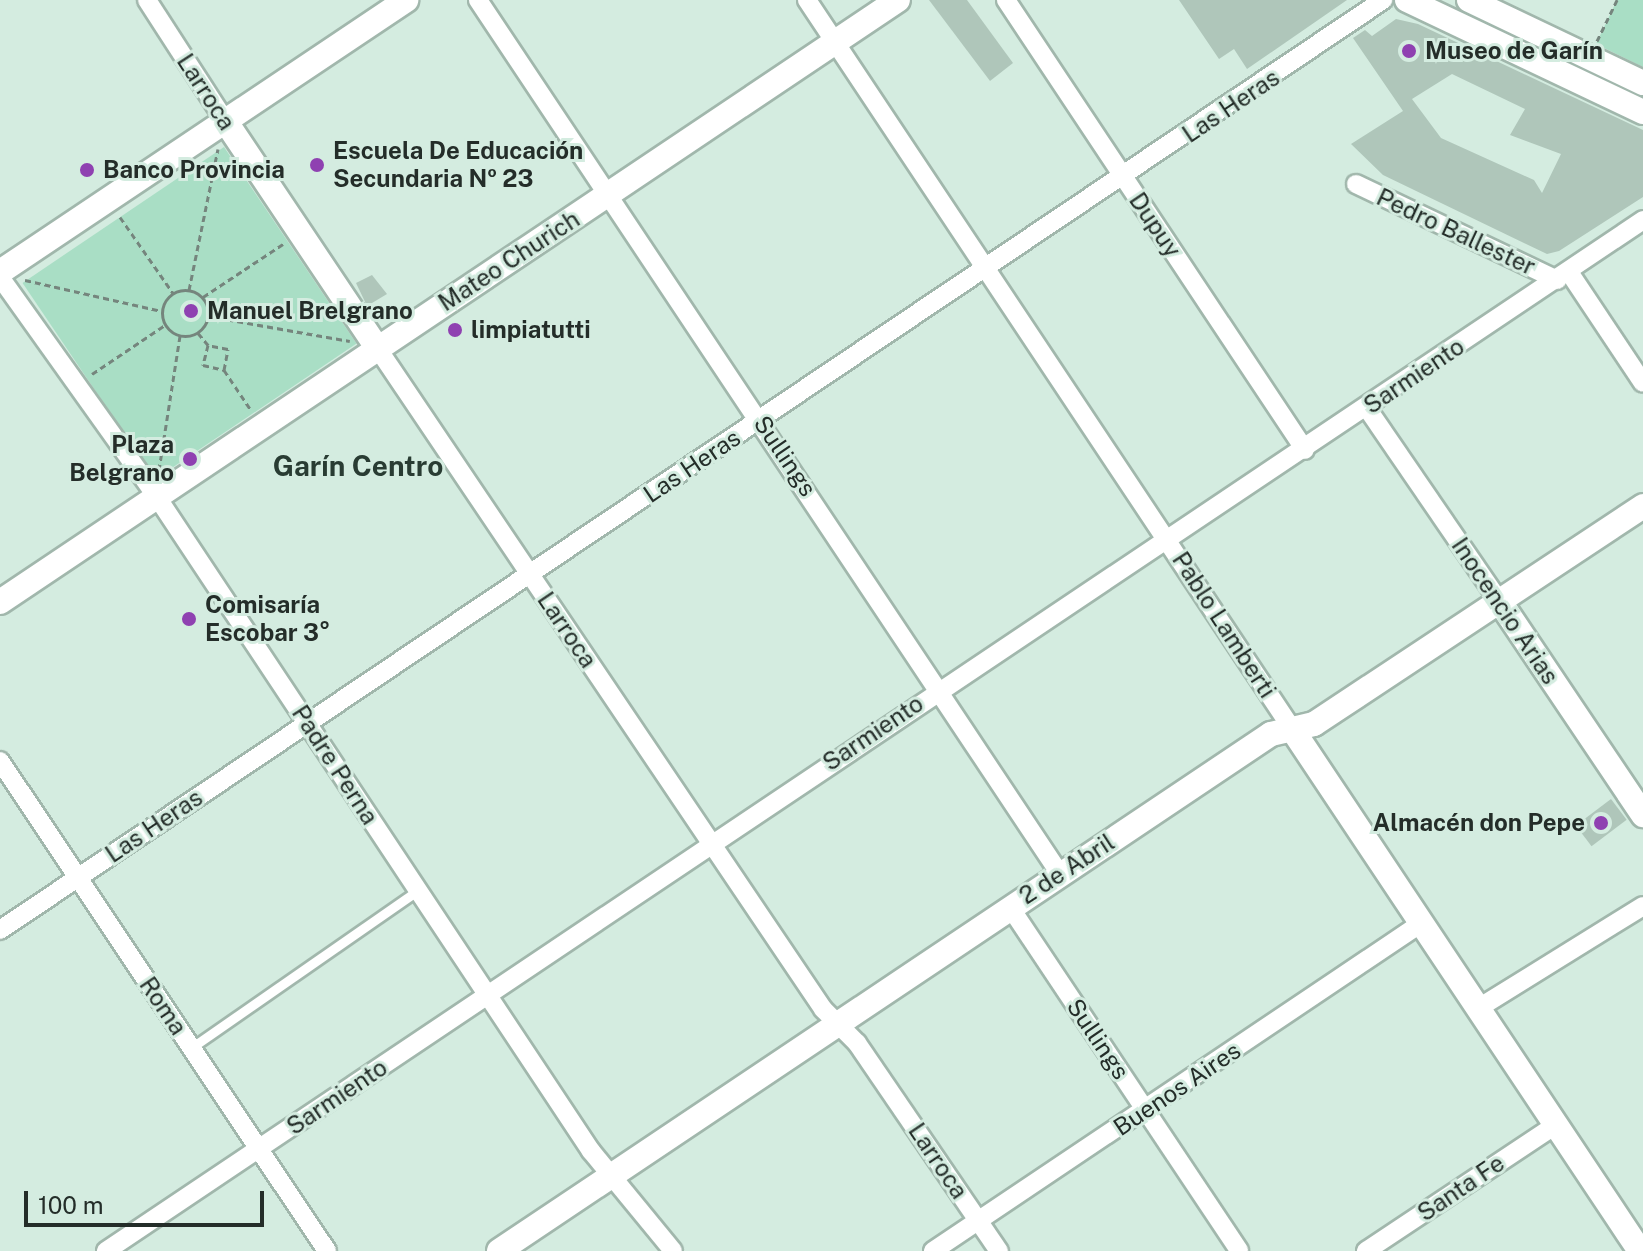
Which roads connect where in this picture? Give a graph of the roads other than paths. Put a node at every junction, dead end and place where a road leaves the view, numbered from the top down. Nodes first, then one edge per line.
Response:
1 (147, 0) edge
2 (406, 0) edge
3 (478, 0) edge
4 (807, 0) edge
5 (898, 0) edge
6 (1006, 0) edge
7 (1383, 0) edge
8 (1407, 0) edge
9 (1469, 0) edge
10 (834, 41) junction
11 (1643, 83) edge
12 (1643, 112) edge
13 (224, 119) junction
14 (1124, 178) junction
15 (1356, 184) dead end
16 (608, 197) junction
17 (1643, 220) edge
18 (986, 268) junction
19 (5, 275) edge
20 (1563, 276) junction
21 (376, 346) junction
22 (1643, 383) edge
23 (1367, 408) junction
24 (761, 420) junction
25 (1305, 450) junction
26 (155, 494) junction
27 (1643, 506) edge
28 (1169, 540) junction
29 (529, 574) junction
30 (0, 602) edge
31 (1500, 602) junction
32 (940, 688) junction
33 (307, 722) junction
34 (1292, 729) junction
35 (0, 761) edge
36 (1643, 815) edge
37 (708, 843) junction
38 (1060, 874) junction
39 (78, 877) junction
40 (417, 891) junction
41 (1643, 906) edge
42 (1010, 907) junction
43 (1421, 926) junction
44 (0, 930) edge
45 (487, 995) junction
46 (1477, 1009) junction
47 (839, 1024) junction
48 (191, 1048) junction
49 (1146, 1111) junction
50 (1556, 1125) junction
51 (259, 1151) junction
52 (614, 1177) junction
53 (979, 1221) junction
54 (106, 1251) edge
55 (327, 1251) edge
56 (499, 1251) edge
57 (673, 1251) edge
58 (933, 1251) edge
59 (999, 1251) edge
60 (1239, 1251) edge
61 (1366, 1251) edge
62 (1640, 1251) edge

1 - 13 street, Larroca
2 - 13 street
3 - 16 street, Sullings
4 - 10 street, Pablo Lamberti
5 - 10 street, Mateo Churich
6 - 14 street, Dupuy
7 - 14 street, Las Heras
8 - 12 street
9 - 11 street
10 - 16 street, Mateo Churich
10 - 18 street, Pablo Lamberti
13 - 19 street
13 - 21 street, Larroca
14 - 18 street, Las Heras
14 - 25 street, Dupuy
15 - 20 street, Pedro Ballester
16 - 21 street, Mateo Churich
16 - 24 street, Sullings
17 - 20 street, Sarmiento
18 - 24 street, Las Heras
18 - 28 street, Pablo Lamberti
19 - 26 street, Padre Perna
20 - 22 street, Pedro Ballester
20 - 23 street, Sarmiento
21 - 26 street, Mateo Churich
21 - 29 street, Larroca
23 - 25 street, Sarmiento
23 - 31 street, Inocencio Arias
24 - 29 street, Las Heras
24 - 32 street, Sullings
25 - 28 street, Sarmiento
26 - 30 street, Mateo Churich
26 - 33 street, Padre Perna
27 - 31 street, 2 de Abril
28 - 32 street, Sarmiento
28 - 34 street, Pablo Lamberti
29 - 33 street, Las Heras
29 - 37 street, Larroca
31 - 34 street, 2 de Abril
31 - 36 street, Inocencio Arias
32 - 37 street, Sarmiento
32 - 38 street, Sullings
33 - 39 street, Las Heras
33 - 40 street, Padre Perna
34 - 38 street, 2 de Abril
34 - 43 street, Pablo Lamberti
35 - 39 street, Roma
37 - 45 street, Sarmiento
37 - 47 street, Larroca
38 - 42 street, 2 de Abril
39 - 44 street, Las Heras
39 - 48 street, Roma
40 - 45 street, Padre Perna
40 - 48 lane
41 - 46 street
42 - 47 street, 2 de Abril
42 - 49 street, Sullings
43 - 46 street, Pablo Lamberti
43 - 49 street, Buenos Aires
45 - 51 street, Sarmiento
45 - 52 street, Padre Perna
46 - 50 street, Pablo Lamberti
47 - 52 street, 2 de Abril
47 - 53 street, Larroca
48 - 51 street, Roma
49 - 53 street, Buenos Aires
49 - 60 street, Sullings
50 - 61 street, Santa Fe
50 - 62 street, Pablo Lamberti
51 - 54 street, Sarmiento
51 - 55 street, Roma
52 - 56 street, 2 de Abril
52 - 57 street, Padre Perna
53 - 58 street, Buenos Aires
53 - 59 street, Larroca

